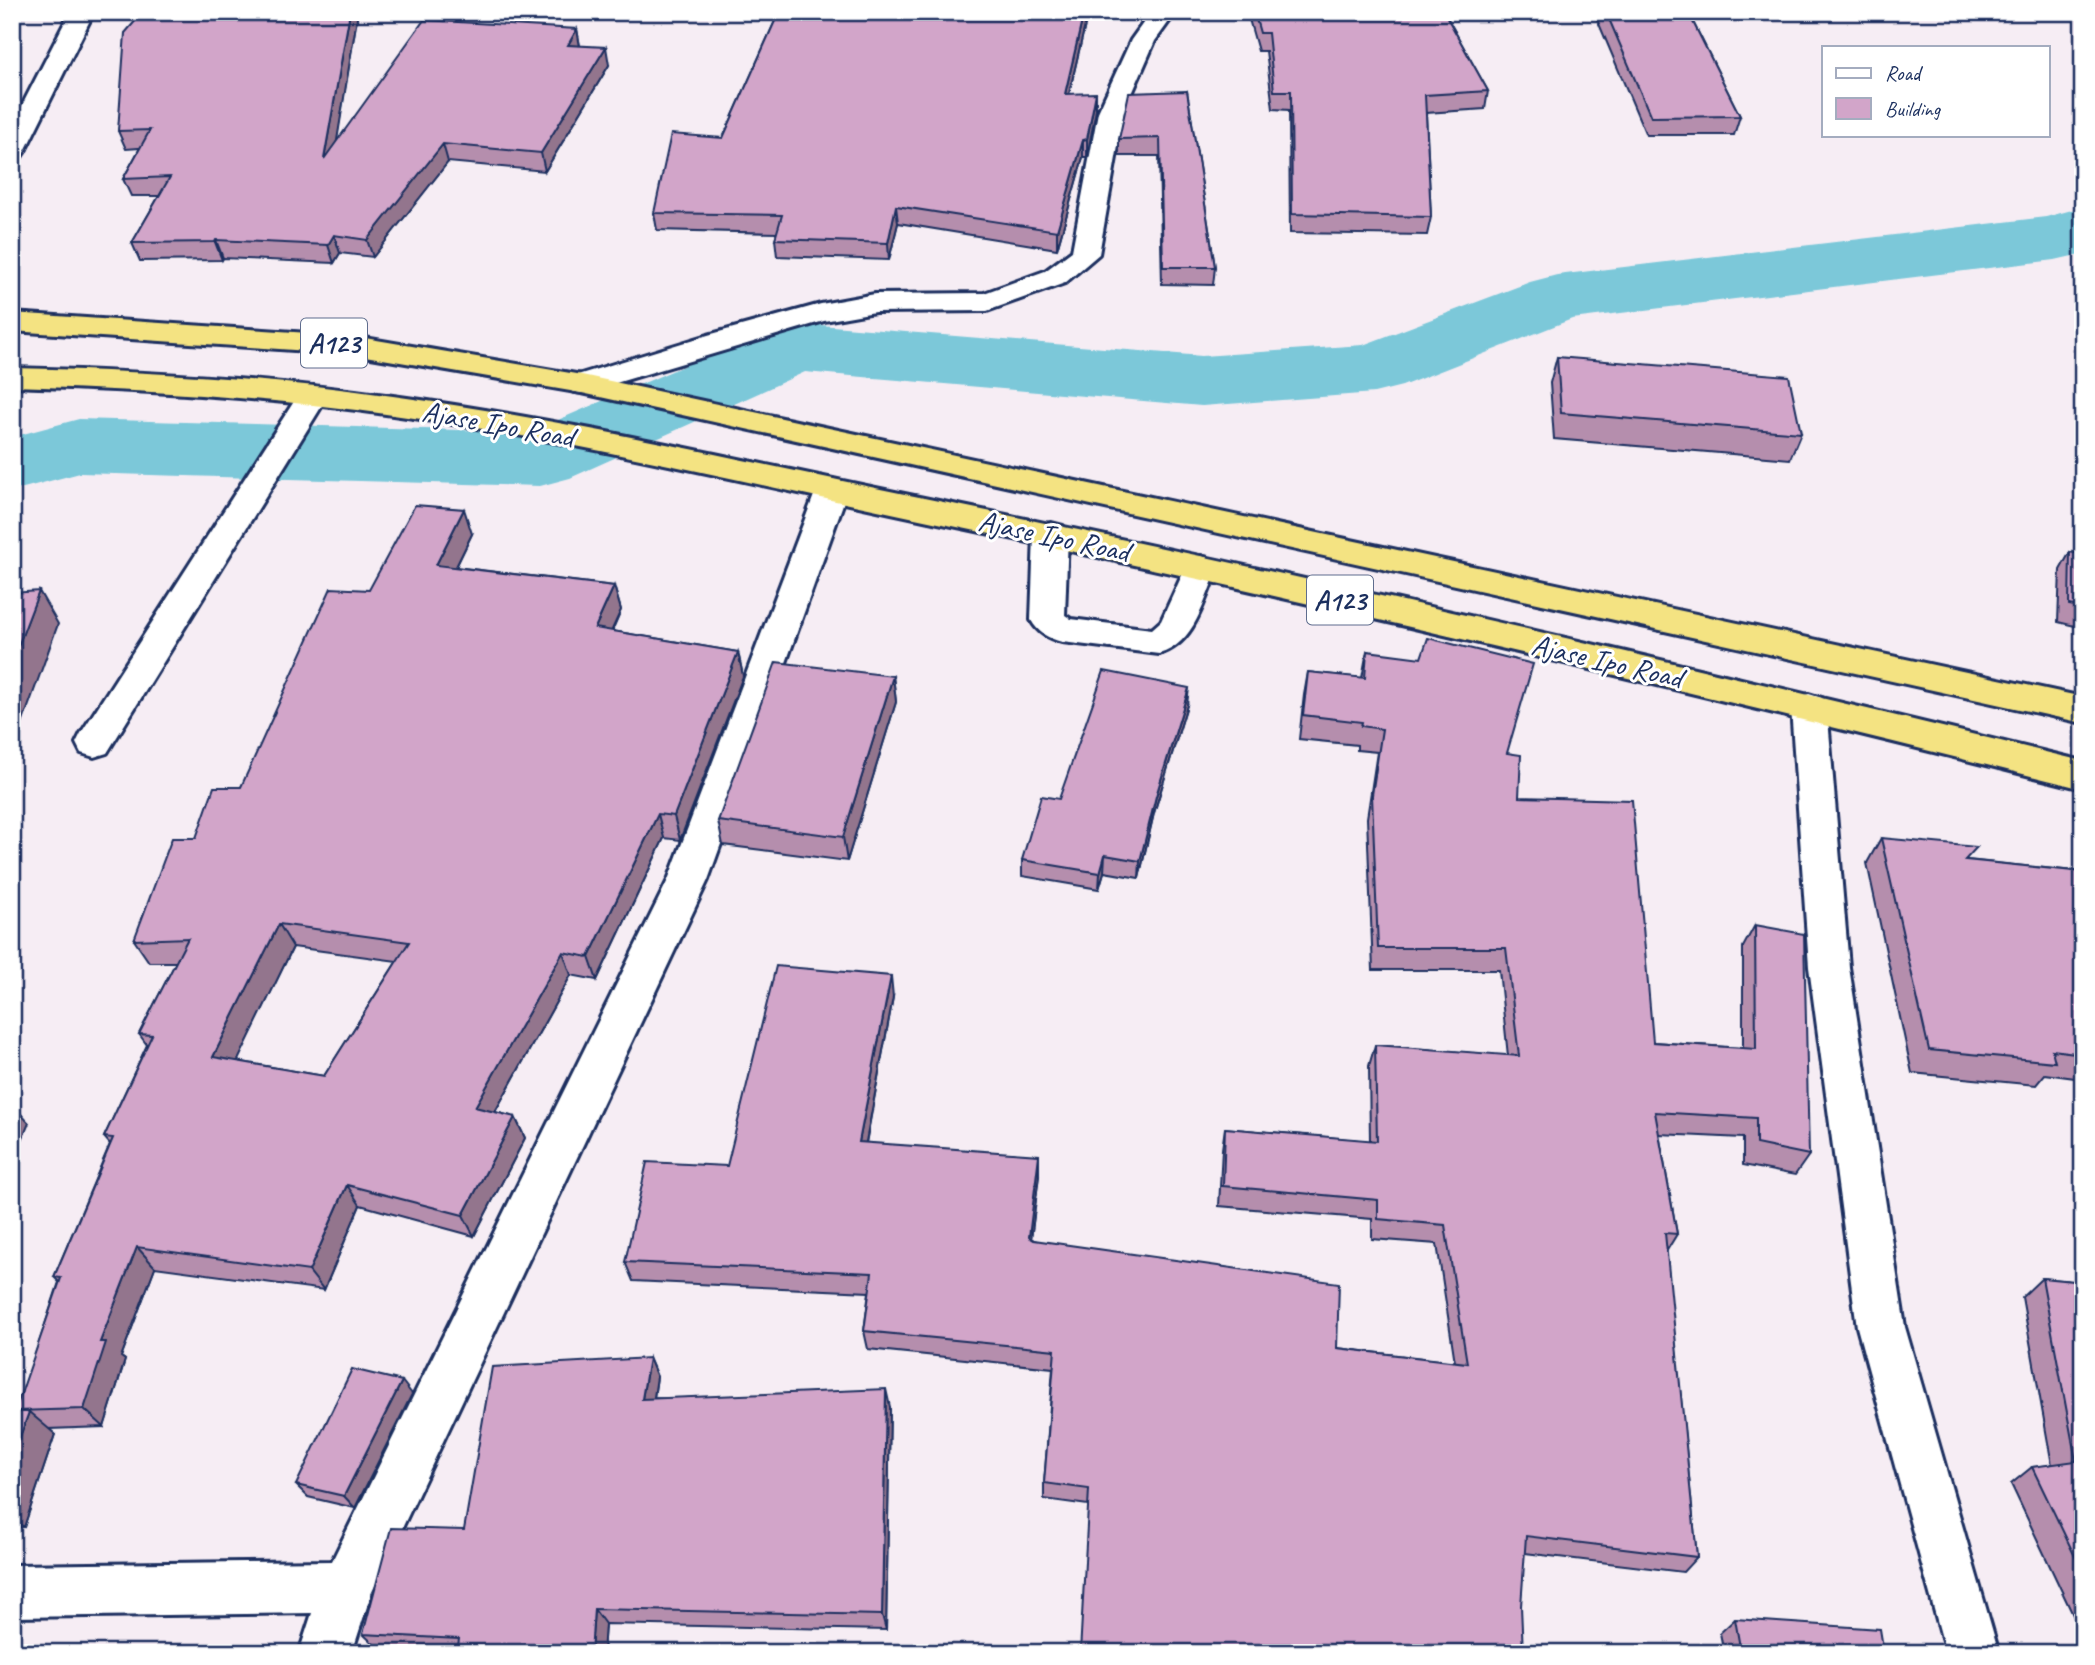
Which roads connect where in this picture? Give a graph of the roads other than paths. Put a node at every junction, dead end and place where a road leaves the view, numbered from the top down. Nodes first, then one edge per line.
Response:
1 (82, 12) edge
2 (1164, 12) edge
3 (12, 151) edge
4 (12, 322) edge
5 (12, 377) edge
6 (582, 384) junction
7 (307, 404) junction
8 (832, 490) junction
9 (1051, 534) junction
10 (1201, 568) junction
11 (1809, 707) junction
12 (2083, 710) edge
13 (94, 743) dead end
14 (2083, 775) edge
15 (347, 1587) junction
16 (12, 1591) edge
17 (325, 1653) edge
18 (1973, 1653) edge

1 - 3 street
2 - 6 street
4 - 6 highway, Ajase Ipo Road / A123
5 - 7 highway, Ajase Ipo Road / A123
6 - 12 highway, Ajase Ipo Road / A123
7 - 8 highway, Ajase Ipo Road / A123
7 - 13 street
8 - 9 highway, Ajase Ipo Road / A123
8 - 15 street
9 - 10 highway, Ajase Ipo Road / A123
9 - 10 street
10 - 11 highway, Ajase Ipo Road / A123
11 - 14 highway, Ajase Ipo Road / A123
11 - 18 street
15 - 16 street
15 - 17 street

